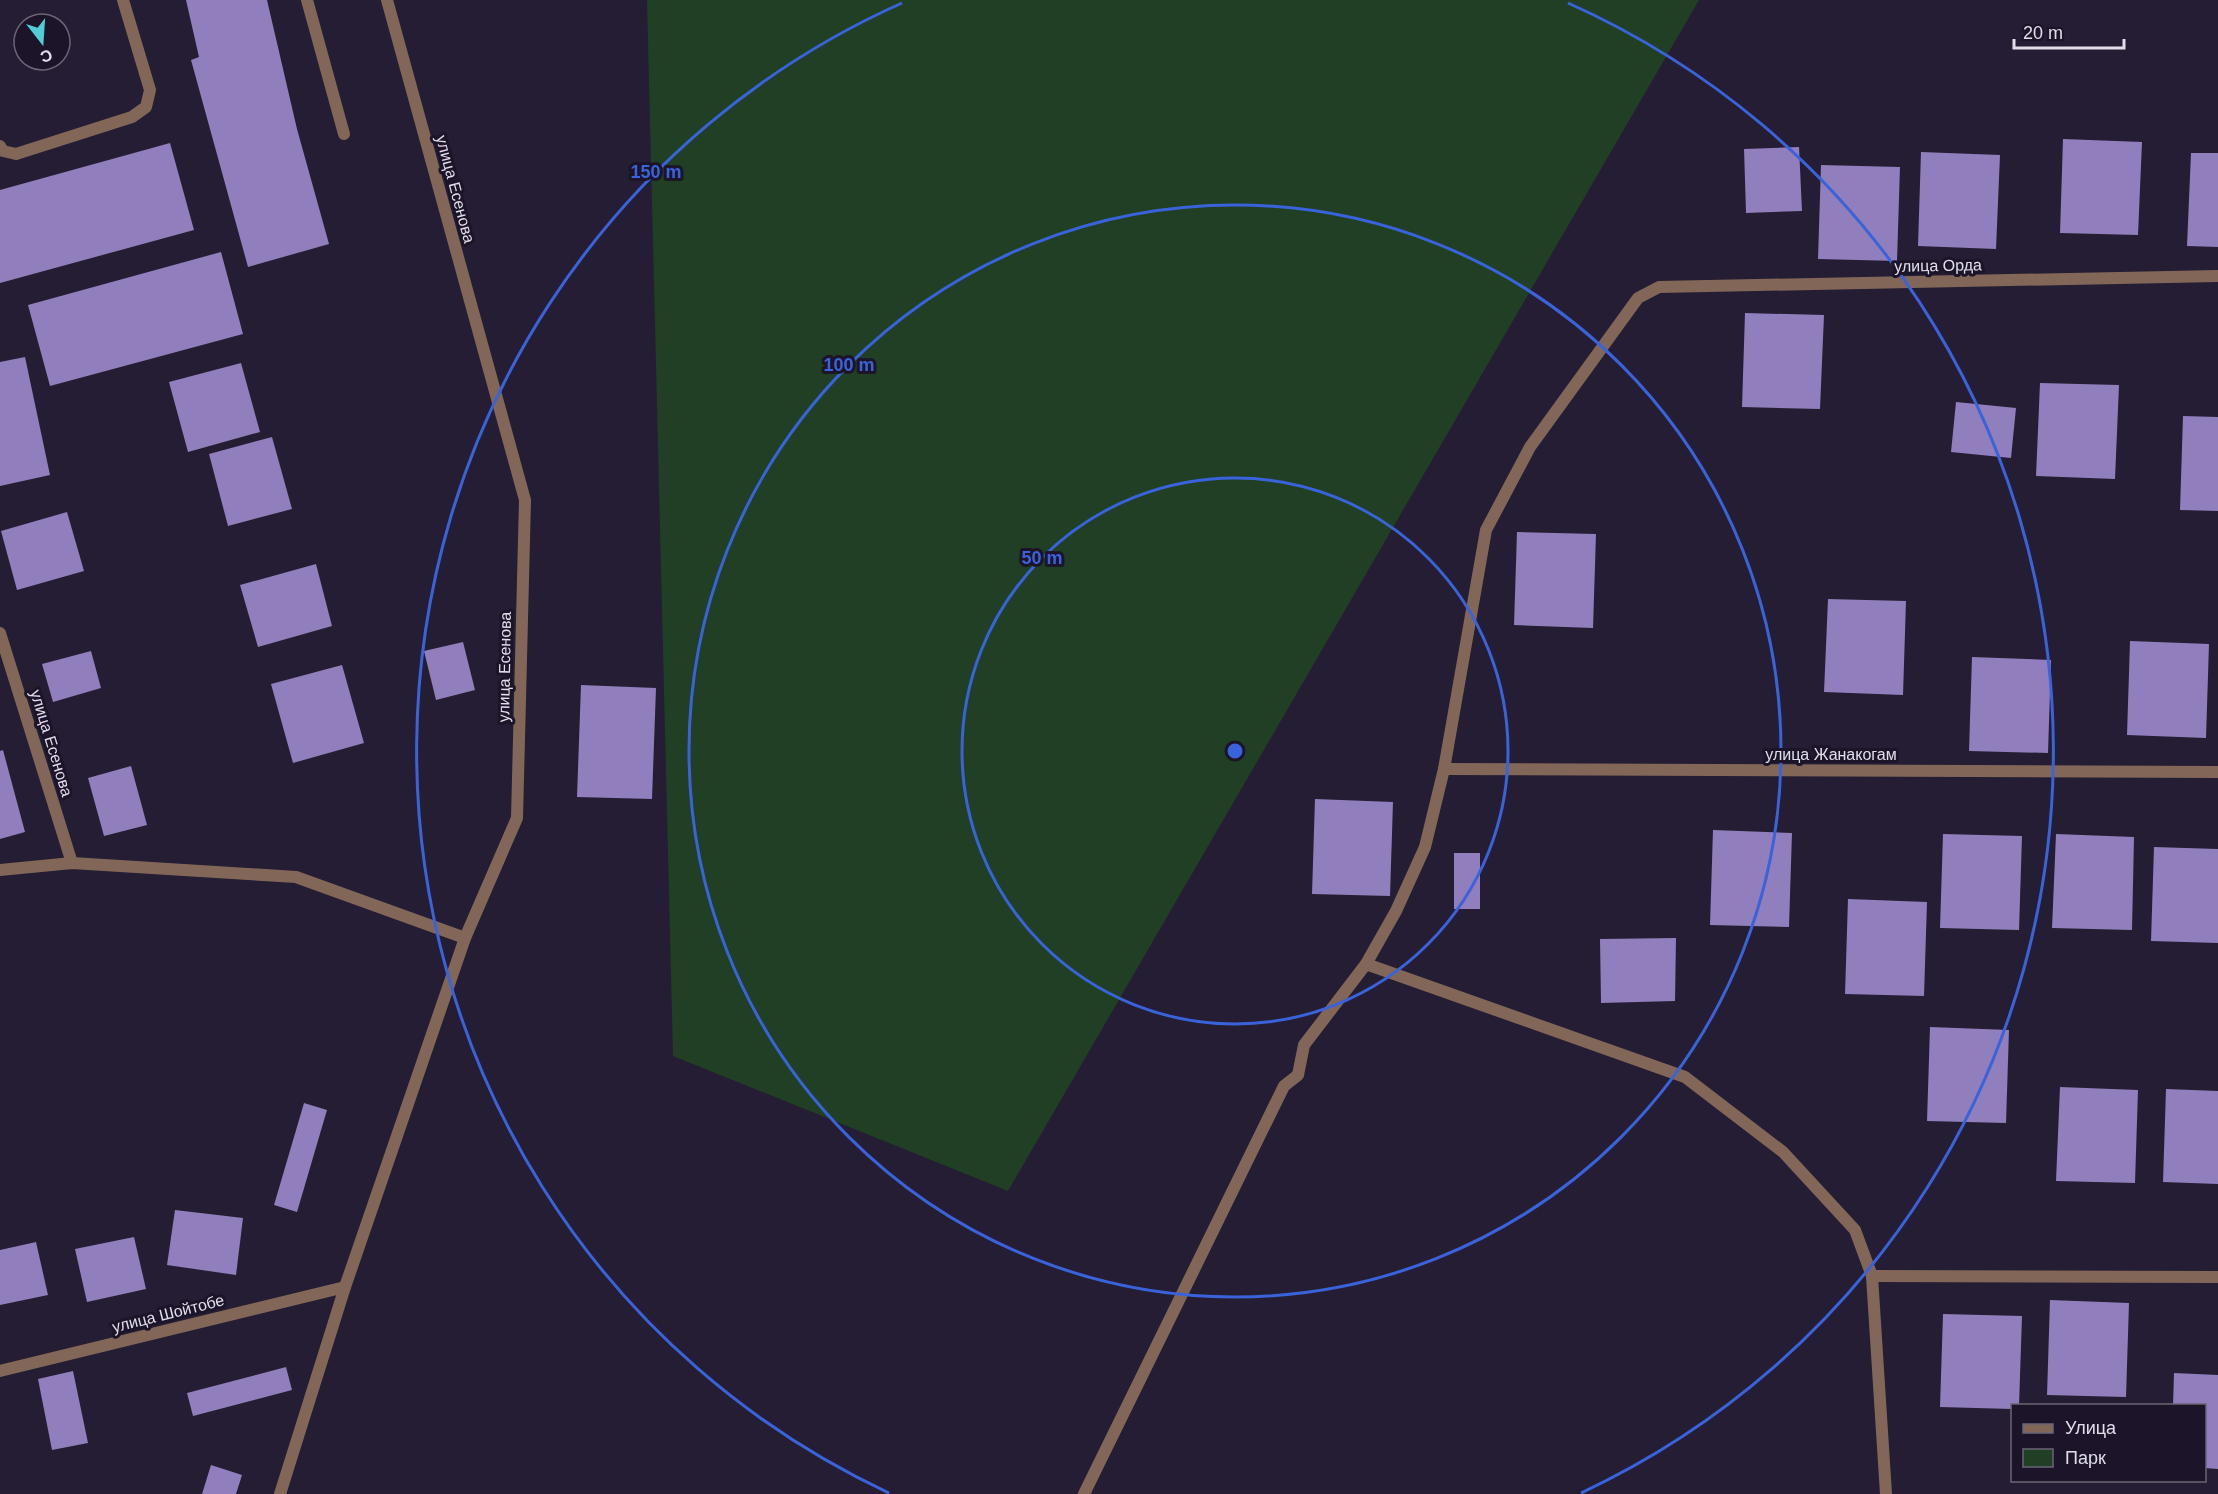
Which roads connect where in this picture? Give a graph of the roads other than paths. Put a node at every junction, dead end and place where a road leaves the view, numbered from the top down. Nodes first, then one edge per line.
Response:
1 (123, 0) edge
2 (307, 0) edge
3 (387, 0) edge
4 (344, 134) dead end
5 (0, 146) edge
6 (2218, 276) edge
7 (0, 633) edge
8 (1444, 769) junction
9 (2218, 772) edge
10 (72, 863) junction
11 (0, 870) edge
12 (465, 938) junction
13 (1366, 964) junction
14 (1872, 1276) junction
15 (2218, 1277) edge
16 (345, 1287) junction
17 (0, 1371) edge
18 (280, 1494) edge
19 (1084, 1494) edge
20 (1886, 1494) edge

1 - 5 street
2 - 4 street
3 - 12 street, улица Есенова
6 - 8 street, улица Орда
7 - 10 street, улица Есенова
8 - 9 street, улица Жанакогам
8 - 13 street
10 - 11 street
10 - 12 street
12 - 16 street, улица Есенова
13 - 14 street
13 - 19 street
14 - 15 street
14 - 20 street
16 - 17 street, улица Шойтобе
16 - 18 street, улица Есенова

